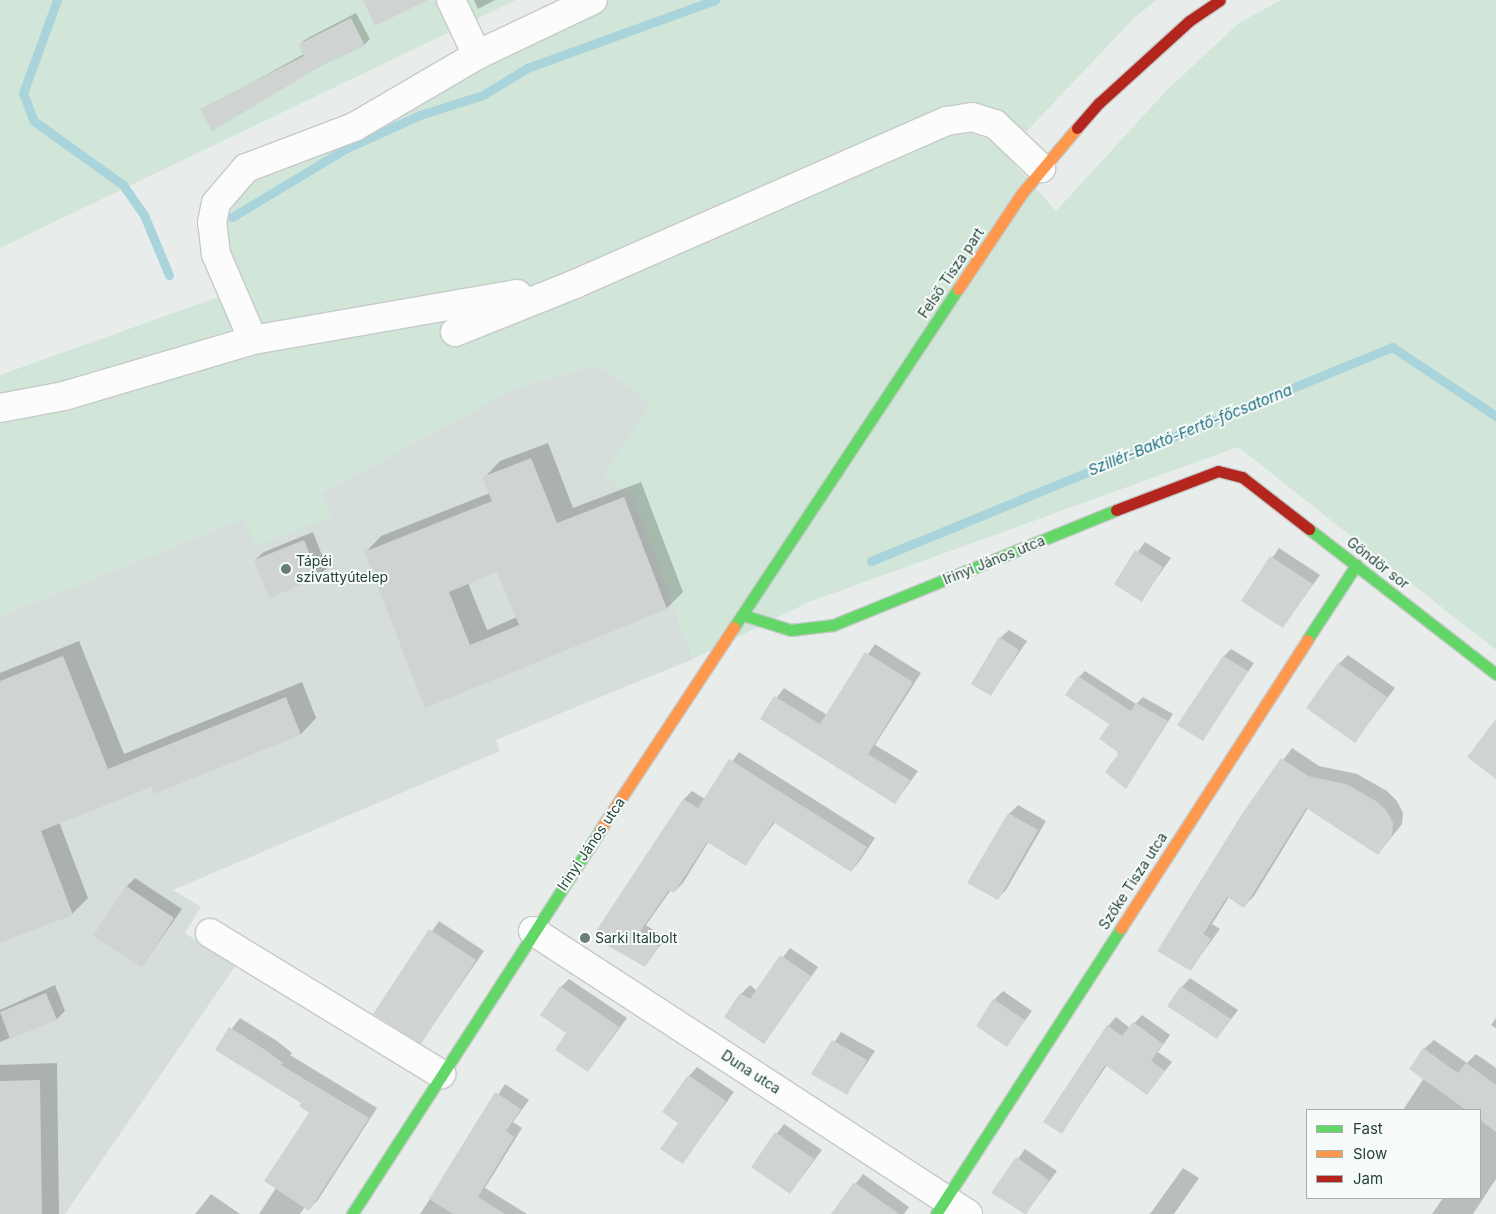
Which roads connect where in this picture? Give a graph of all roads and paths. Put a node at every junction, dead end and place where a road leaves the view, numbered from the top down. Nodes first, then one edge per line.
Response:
1 (451, 0) edge
2 (593, 0) edge
3 (1220, 0) edge
4 (477, 55) junction
5 (1041, 168) junction
6 (576, 284) junction
7 (455, 332) dead end
8 (254, 340) junction
9 (0, 408) edge
10 (1242, 477) joint
11 (1356, 565) junction
12 (752, 600) joint
13 (743, 615) junction
14 (1496, 674) edge
15 (533, 931) junction
16 (210, 933) dead end
17 (441, 1074) junction
18 (941, 1206) edge
19 (352, 1214) edge
20 (968, 1214) edge

1 - 4 street
2 - 4 street
3 - 5 street, Felső Tisza part
4 - 8 street
5 - 6 street
5 - 12 street, Felső Tisza part
6 - 7 street
6 - 8 street
8 - 9 street
10 - 11 street, Göndör sor
10 - 13 street, Irinyi János utca
11 - 14 street, Göndör sor
11 - 18 street, Szőke Tisza utca
12 - 13 street, Irinyi János utca
13 - 15 street, Irinyi János utca
15 - 17 street, Irinyi János utca
15 - 18 street, Duna utca
16 - 17 street
17 - 19 street, Irinyi János utca
18 - 20 street, Duna utca

